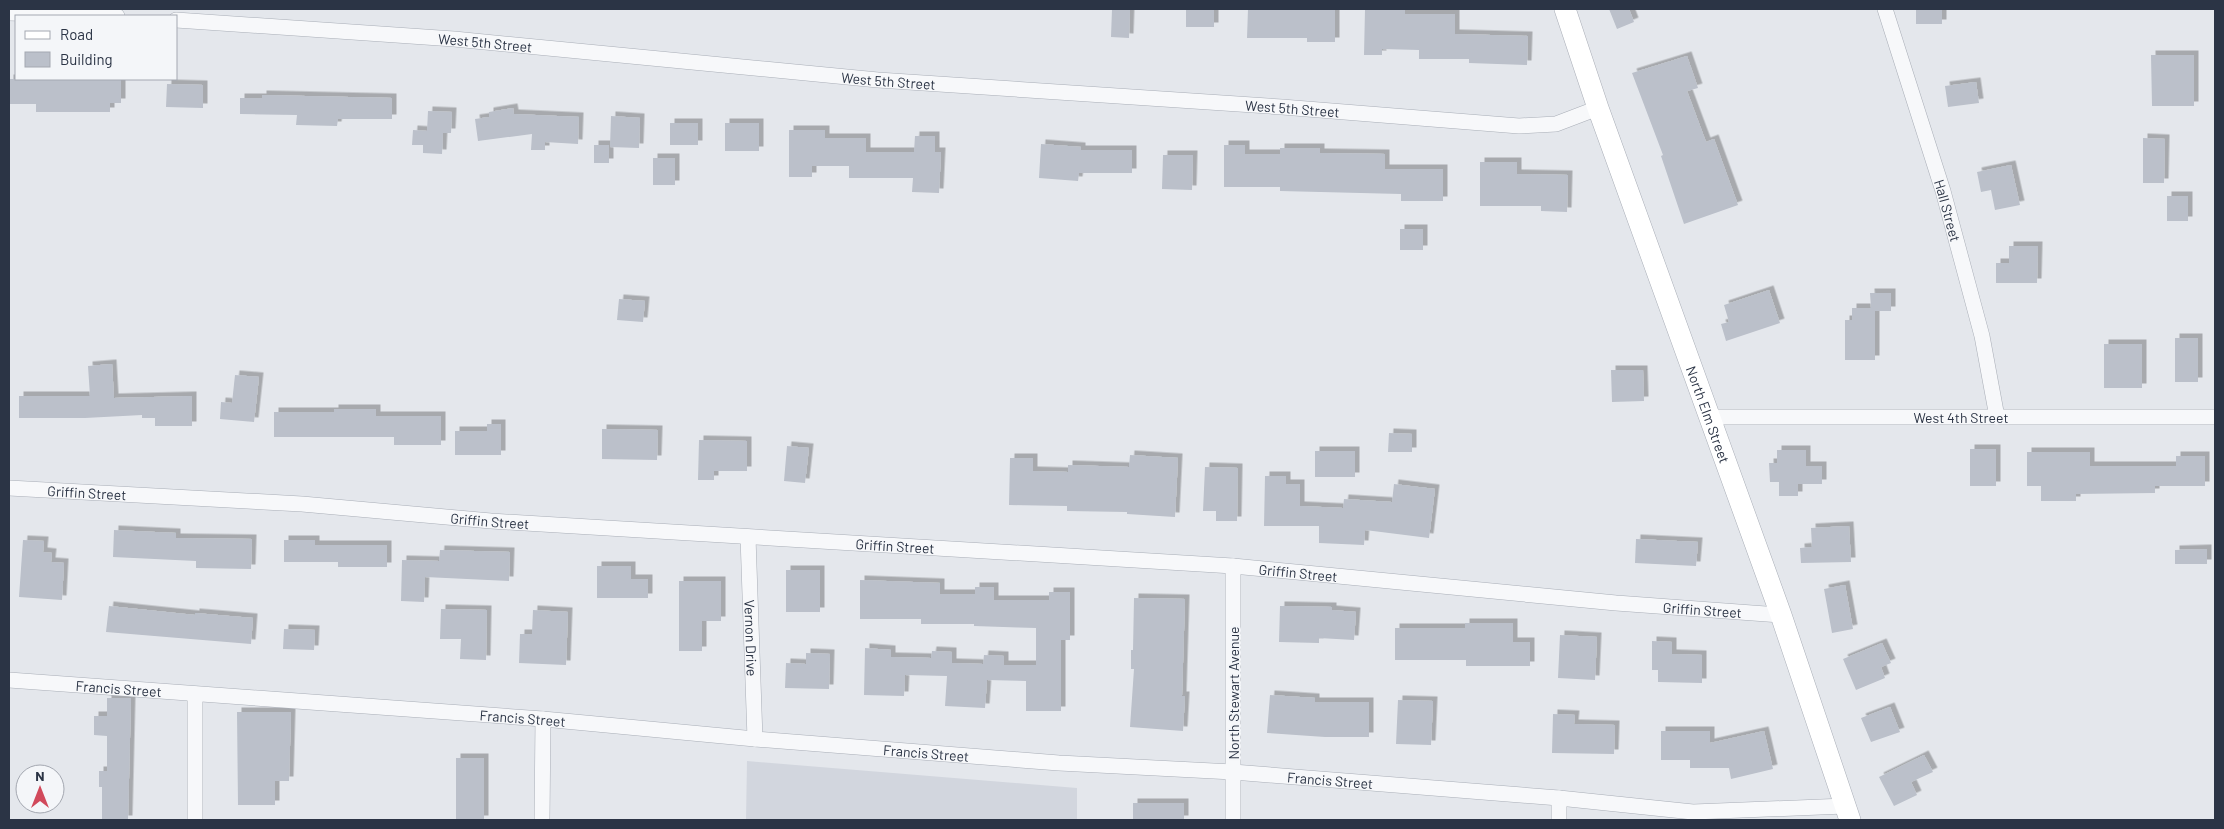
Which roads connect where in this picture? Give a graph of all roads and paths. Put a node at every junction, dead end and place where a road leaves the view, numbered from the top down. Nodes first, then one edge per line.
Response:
1 (1565, 9) edge
2 (1885, 9) edge
3 (9, 13) edge
4 (81, 15) edge
5 (178, 20) edge
6 (1598, 108) junction
7 (1709, 417) junction
8 (1997, 417) junction
9 (2215, 417) edge
10 (9, 488) edge
11 (748, 537) junction
12 (1233, 566) junction
13 (1780, 615) junction
14 (9, 680) edge
15 (196, 694) junction
16 (543, 719) junction
17 (756, 739) junction
18 (1233, 772) junction
19 (1559, 798) junction
20 (1847, 813) edge
21 (196, 820) edge
22 (542, 820) edge
23 (1233, 820) edge
24 (1559, 820) edge

1 - 6 street, North Elm Street
2 - 8 street, Hall Street
3 - 4 street
5 - 6 street, West 5th Street
6 - 7 street, North Elm Street
7 - 8 street, West 4th Street
7 - 13 street, North Elm Street
8 - 9 street, West 4th Street
10 - 11 street, Griffin Street
11 - 12 street, Griffin Street
11 - 17 street, Vernon Drive
12 - 13 street, Griffin Street
12 - 18 street, North Stewart Avenue
13 - 20 street, North Elm Street
14 - 15 street, Francis Street
15 - 16 street, Francis Street
15 - 21 street
16 - 17 street, Francis Street
16 - 22 street
17 - 18 street, Francis Street
18 - 19 street, Francis Street
18 - 23 street, North Stewart Avenue
19 - 20 street, Francis Street
19 - 24 street

